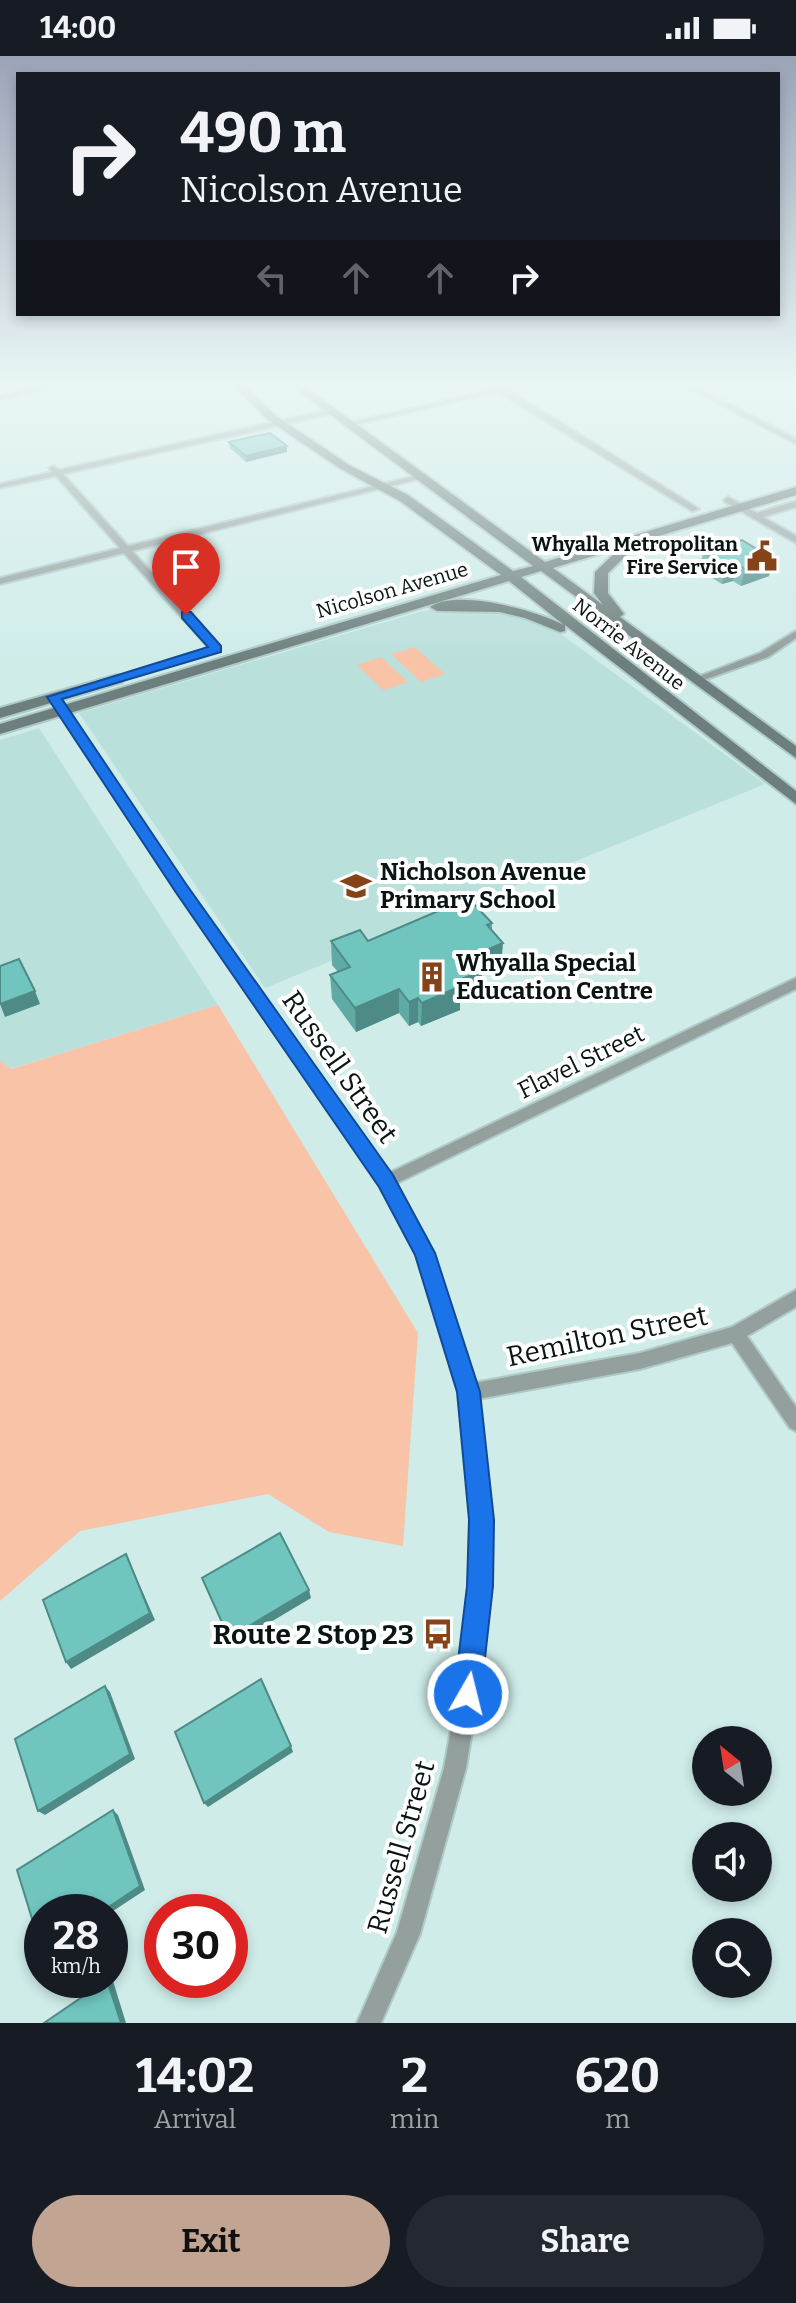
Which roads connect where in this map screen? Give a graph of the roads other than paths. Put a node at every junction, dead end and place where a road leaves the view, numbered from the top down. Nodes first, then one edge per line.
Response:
1 (26, 478) edge
2 (62, 478) edge
3 (368, 478) edge
4 (411, 478) edge
5 (422, 478) edge
6 (644, 478) edge
7 (796, 480) edge
8 (378, 484) junction
9 (0, 486) edge
10 (796, 491) edge
11 (728, 500) junction
12 (796, 504) edge
13 (742, 507) junction
14 (695, 509) junction
15 (757, 516) junction
16 (652, 534) junction
17 (796, 540) edge
18 (128, 549) junction
19 (536, 562) junction
20 (504, 571) junction
21 (0, 581) edge
22 (385, 613) junction
23 (796, 634) edge
24 (642, 640) junction
25 (216, 649) junction
26 (610, 655) junction
27 (697, 679) junction
28 (57, 704) junction
29 (0, 713) edge
30 (0, 729) edge
31 (747, 739) junction
32 (796, 753) edge
33 (796, 799) edge
34 (796, 983) edge
35 (386, 1181) junction
36 (796, 1298) edge
37 (736, 1334) junction
38 (468, 1392) junction
39 (796, 1422) edge
40 (369, 2023) edge

1 - 9 street
2 - 18 street
3 - 8 main road, Norrie Avenue
4 - 8 street
5 - 19 main road, Norrie Avenue
6 - 14 street
7 - 11 main road, Nicolson Avenue
8 - 18 street
8 - 20 main road, Norrie Avenue
10 - 13 main road, Nicolson Avenue
11 - 13 street
11 - 14 main road, Nicolson Avenue
12 - 15 street
13 - 15 street
13 - 16 main road, Nicolson Avenue
14 - 19 main road, Nicolson Avenue
15 - 17 street
16 - 19 main road, Nicolson Avenue
16 - 24 main road
18 - 21 street
18 - 25 street
19 - 20 main road, Nicolson Avenue
19 - 24 main road, Norrie Avenue
20 - 22 main road, Nicolson Avenue
20 - 25 main road, Nicolson Avenue
20 - 26 main road, Norrie Avenue
22 - 26 main road
22 - 28 main road, Nicolson Avenue
23 - 27 street
24 - 27 main road, Norrie Avenue
25 - 28 main road, Nicolson Avenue
26 - 31 main road, Norrie Avenue
27 - 31 main road, Norrie Avenue
28 - 29 main road, Nicolson Avenue
28 - 30 main road, Nicolson Avenue
28 - 35 street, Russell Street
31 - 32 main road, Norrie Avenue
31 - 33 main road, Norrie Avenue
34 - 35 street, Flavel Street
35 - 38 street, Russell Street
36 - 37 street, Remilton Street
37 - 38 street, Remilton Street
37 - 39 street
38 - 40 street, Russell Street

